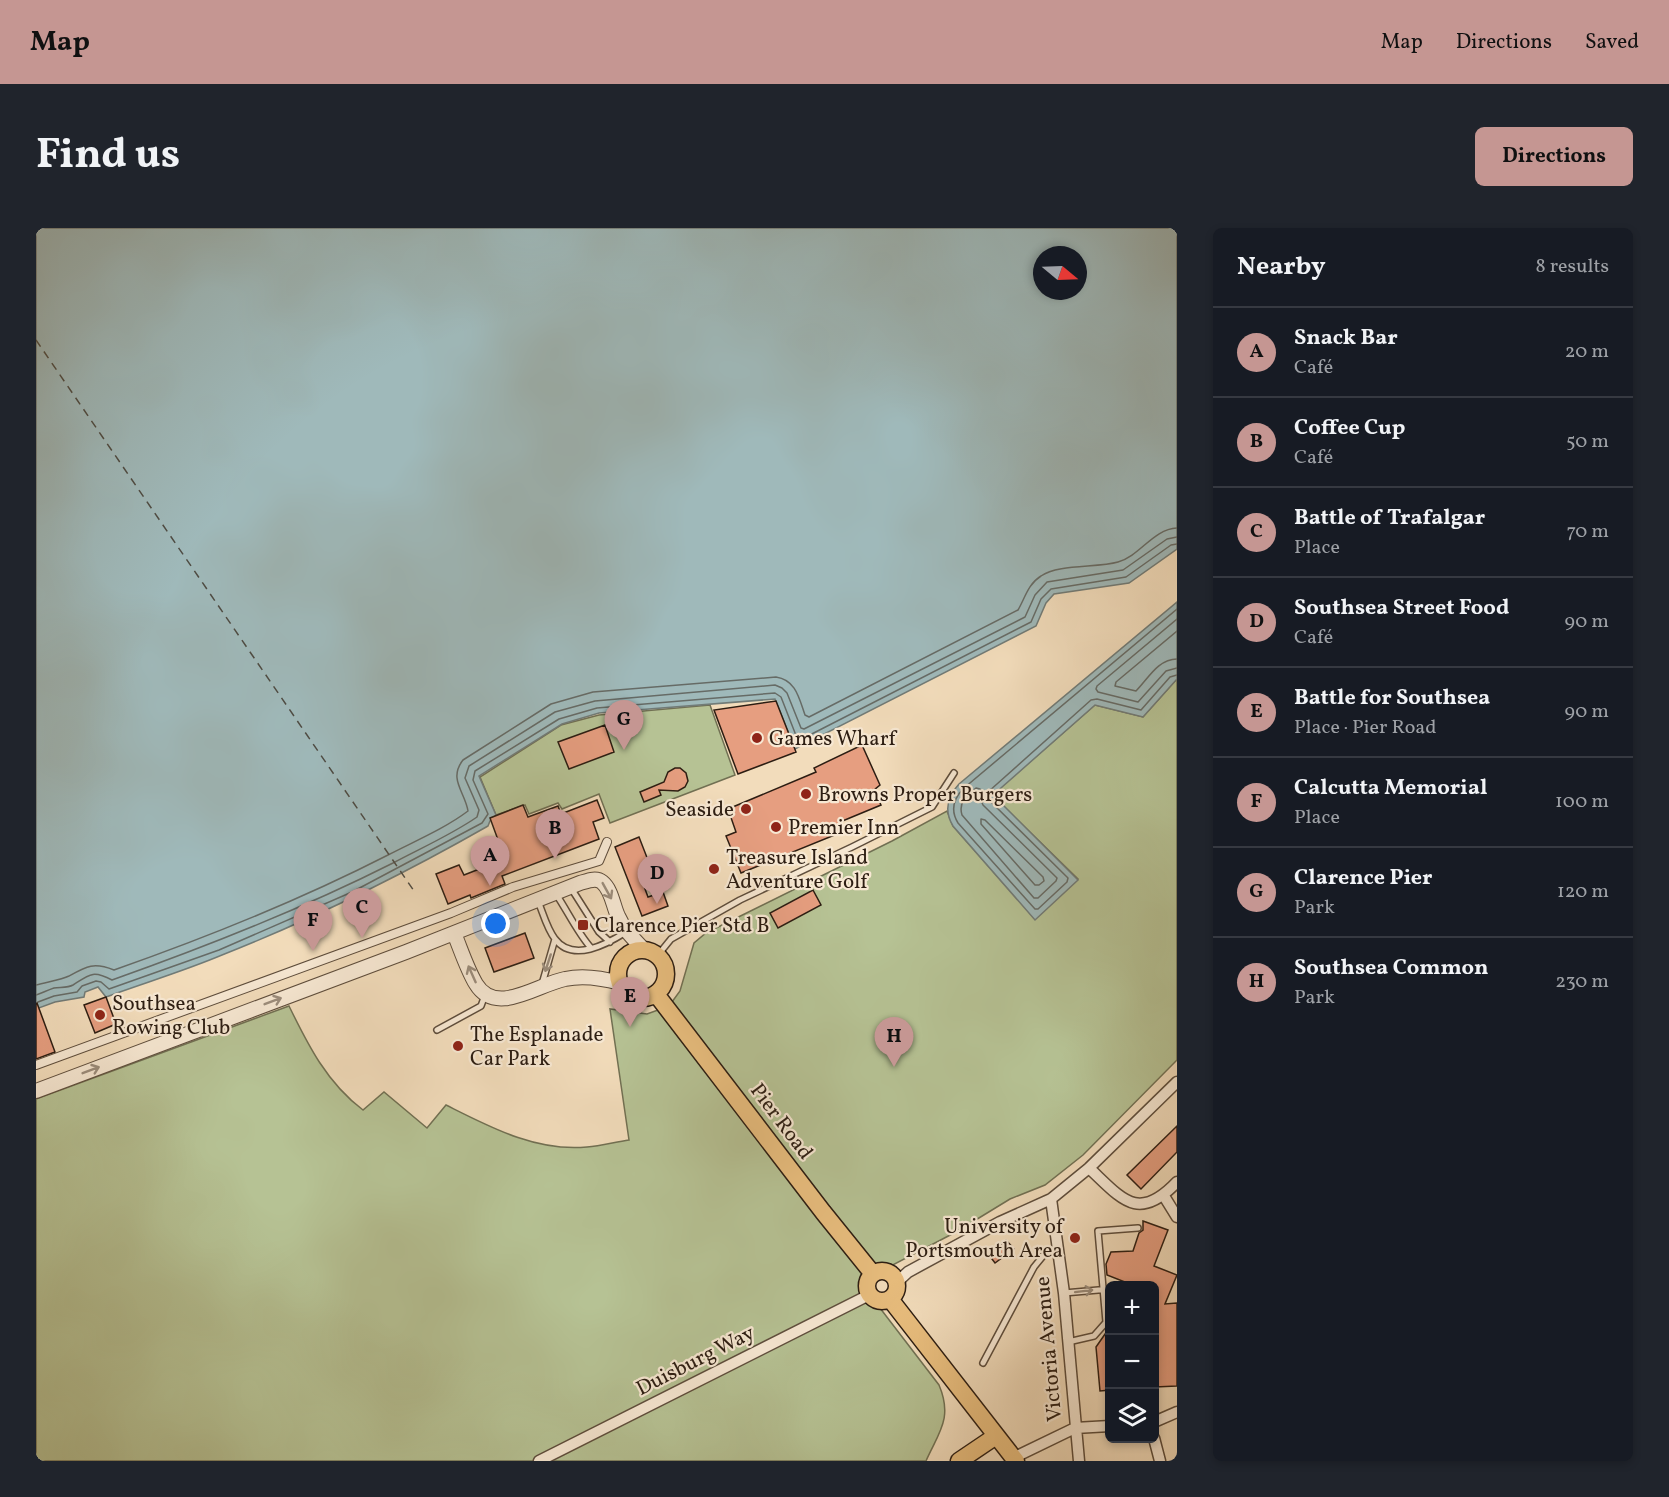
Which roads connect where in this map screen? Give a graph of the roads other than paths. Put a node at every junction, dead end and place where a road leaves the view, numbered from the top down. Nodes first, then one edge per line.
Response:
1 (954, 773) dead end
2 (608, 842) dead end
3 (570, 886) junction
4 (555, 892) junction
5 (537, 899) junction
6 (626, 932) junction
7 (454, 933) junction
8 (555, 939) junction
9 (610, 942) junction
10 (591, 948) junction
11 (651, 952) junction
12 (620, 983) junction
13 (541, 987) junction
14 (486, 994) junction
15 (656, 994) junction
16 (437, 1030) dead end
17 (36, 1065) edge
18 (1177, 1082) edge
19 (36, 1091) edge
20 (1089, 1168) junction
21 (1177, 1182) edge
22 (1164, 1196) junction
23 (1051, 1199) junction
24 (1177, 1217) edge
25 (1138, 1228) dead end
26 (1058, 1249) junction
27 (873, 1274) junction
28 (1105, 1282) edge
29 (1105, 1289) edge
30 (893, 1291) junction
31 (1064, 1293) junction
32 (869, 1295) junction
33 (1105, 1323) edge
34 (1068, 1342) junction
35 (982, 1363) dead end
36 (1177, 1412) edge
37 (1159, 1420) edge
38 (1105, 1426) edge
39 (1075, 1428) junction
40 (996, 1436) junction
41 (1156, 1443) edge
42 (1015, 1459) edge
43 (539, 1461) edge
44 (959, 1461) edge
45 (1079, 1461) edge
46 (1160, 1461) edge

1 - 11 lane
2 - 17 street
3 - 4 street
3 -> 6 street
3 - 9 lane
4 - 5 street
4 - 10 lane
5 - 7 street
5 - 8 lane
6 - 9 lane
6 - 11 street
14 -> 7 street
19 -> 7 street
8 - 10 lane
8 -> 13 lane
9 - 10 lane
11 - 12 main road
11 - 15 main road
12 - 13 street
12 - 15 main road
13 - 14 street
14 - 16 lane
15 - 27 main road, Pier Road
18 - 20 street
20 - 22 street
20 - 23 street
21 - 22 street
22 - 24 street
23 - 26 street, Victoria Avenue
23 - 30 street
25 - 28 lane
26 - 31 street, Victoria Avenue
26 - 35 lane
27 - 30 main road
27 - 32 main road
31 -> 29 lane
30 - 32 main road
30 - 40 main road
31 - 34 street, Victoria Avenue
32 - 43 street, Duisburg Way
33 - 34 lane
34 - 39 street, Victoria Avenue
36 - 37 street
38 - 39 street
39 - 42 street
39 - 45 street, Victoria Avenue
40 - 42 main road
40 - 44 main road
41 - 46 street

